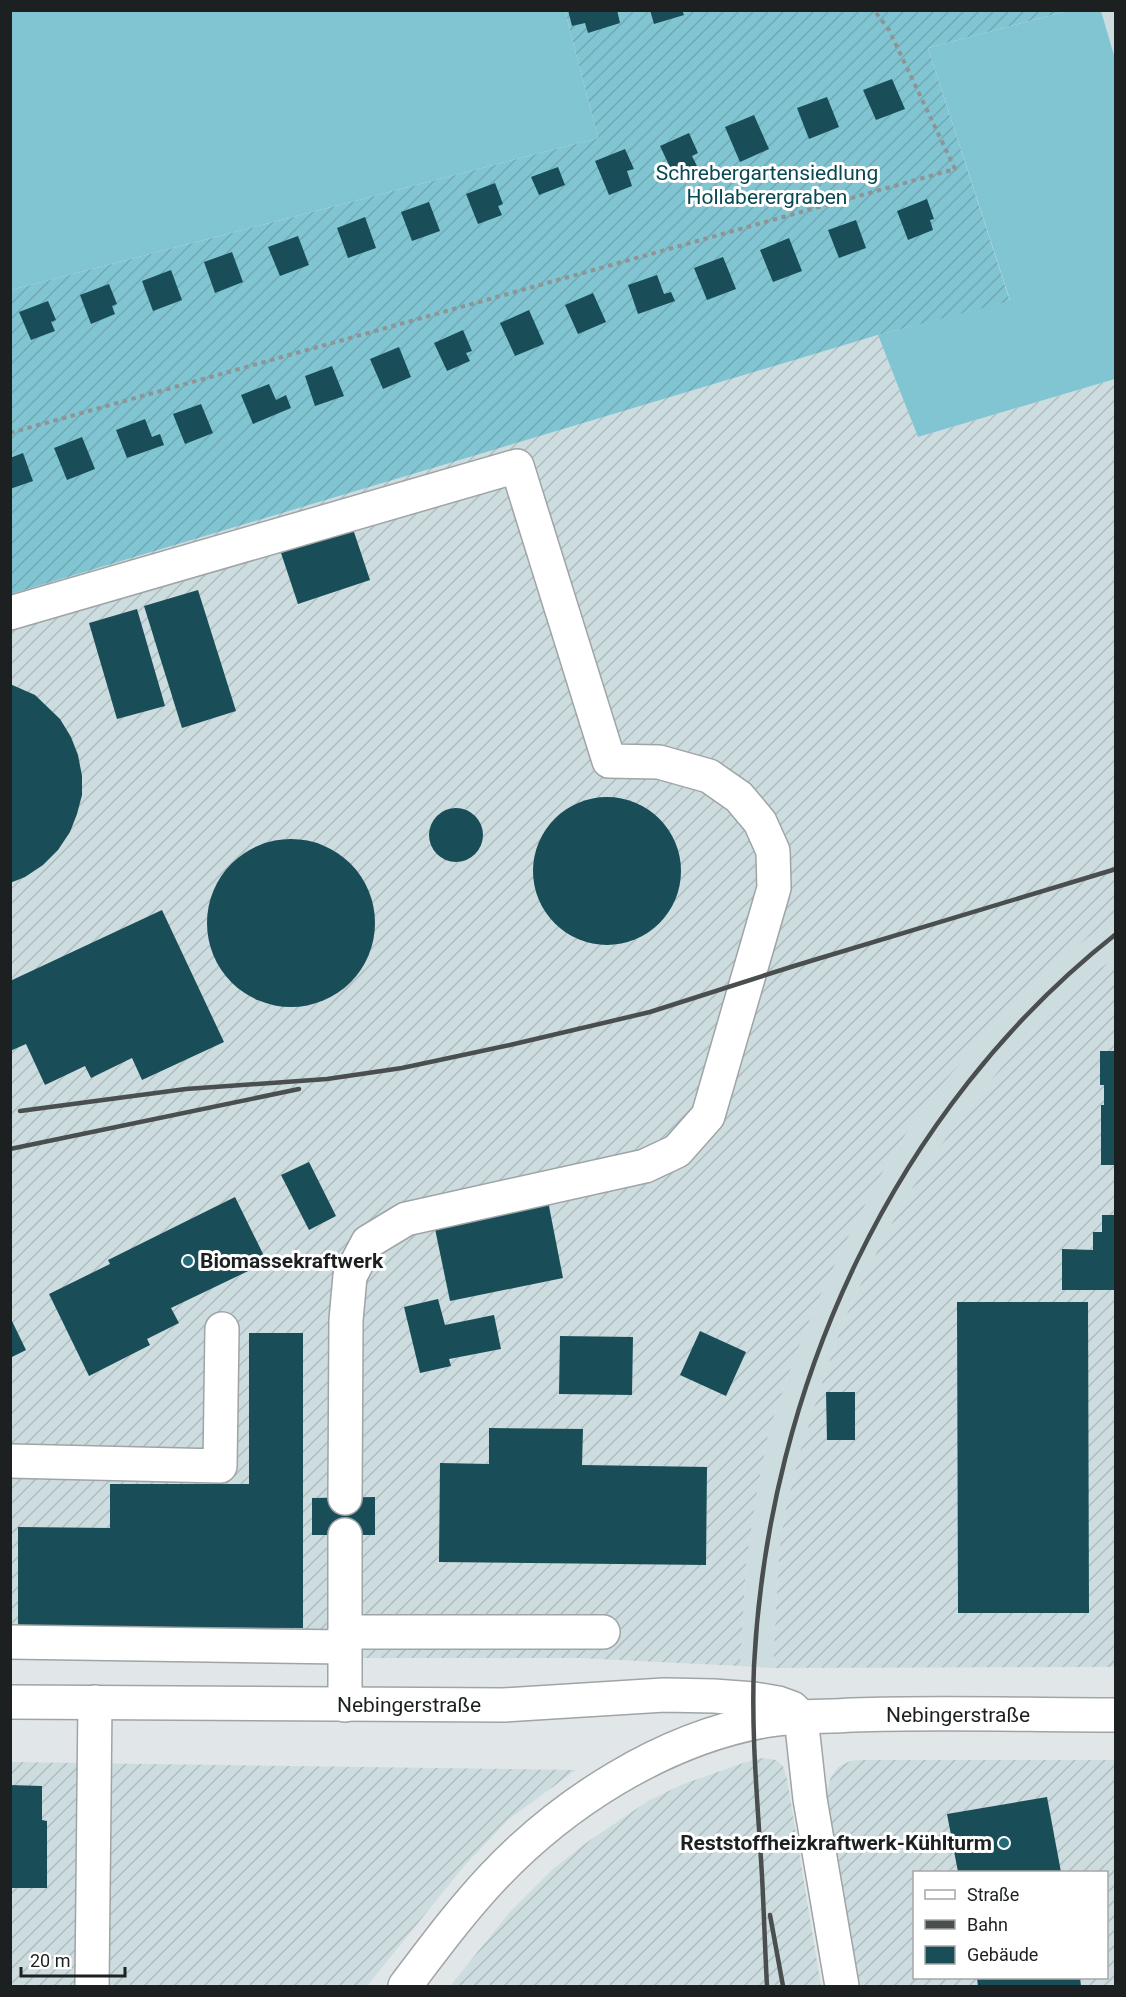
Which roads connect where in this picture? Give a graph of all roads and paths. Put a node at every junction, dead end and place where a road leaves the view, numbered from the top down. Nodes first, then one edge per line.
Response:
1 (874, 10) edge
2 (10, 433) edge
3 (10, 613) edge
4 (222, 1329) dead end
5 (10, 1461) edge
6 (345, 1498) dead end
7 (345, 1535) dead end
8 (603, 1632) dead end
9 (344, 1639) junction
10 (10, 1642) edge
11 (10, 1702) edge
12 (95, 1702) junction
13 (345, 1705) junction
14 (1116, 1715) edge
15 (801, 1717) junction
16 (92, 1986) edge
17 (405, 1986) edge
18 (842, 1986) edge

1 - 2 path
3 - 6 street
4 - 5 street
7 - 9 street
8 - 9 street
9 - 10 street
9 - 13 street
11 - 12 street, Nebingerstraße
12 - 13 street, Nebingerstraße
12 - 16 street
13 - 15 street, Nebingerstraße
14 - 15 street, Nebingerstraße
15 - 17 street, Nebingerstraße
15 - 18 street

